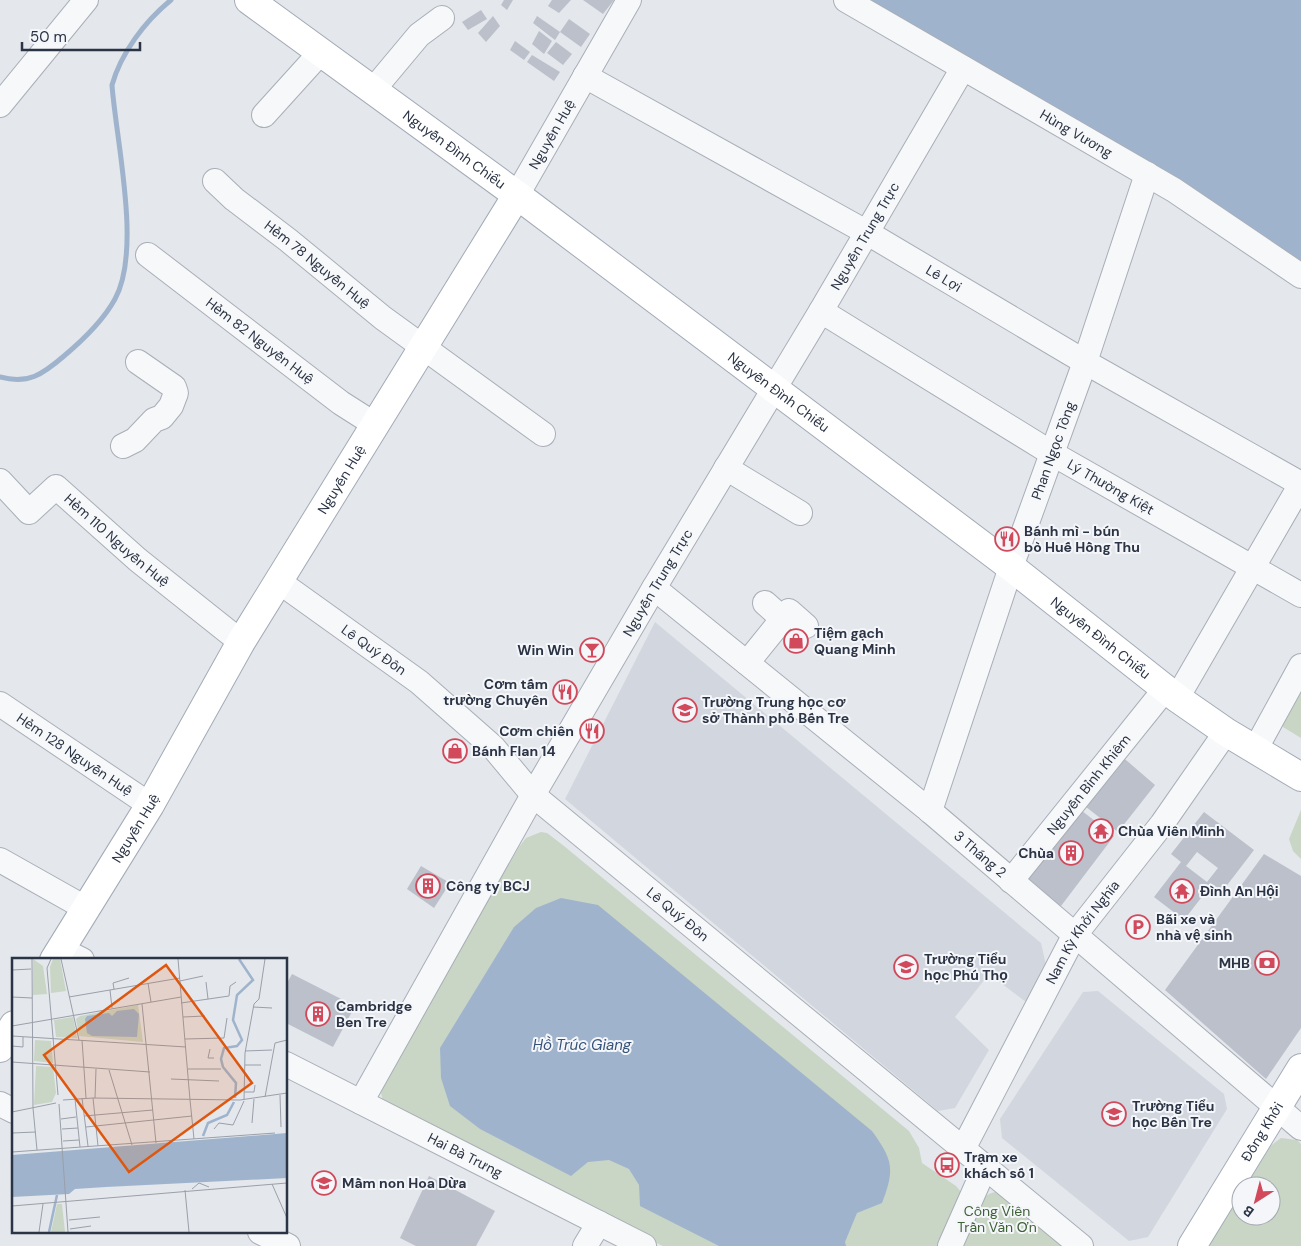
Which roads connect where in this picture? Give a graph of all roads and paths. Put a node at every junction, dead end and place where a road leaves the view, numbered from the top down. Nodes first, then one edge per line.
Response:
1 (86, 0) edge
2 (629, 0) edge
3 (846, 0) edge
4 (253, 3) edge
5 (442, 18) dead end
6 (321, 52) junction
7 (963, 68) junction
8 (585, 76) junction
9 (373, 90) junction
10 (0, 105) edge
11 (264, 115) dead end
12 (1147, 174) junction
13 (215, 181) dead end
14 (517, 195) junction
15 (866, 232) junction
16 (148, 254) dead end
17 (1301, 276) edge
18 (821, 311) junction
19 (422, 348) junction
20 (138, 362) dead end
21 (1086, 362) junction
22 (773, 389) junction
23 (374, 424) junction
24 (543, 434) dead end
25 (123, 446) dead end
26 (1053, 454) junction
27 (726, 468) junction
28 (0, 481) edge
29 (1301, 484) edge
30 (800, 513) dead end
31 (1011, 566) junction
32 (1254, 568) junction
33 (278, 581) junction
34 (654, 588) junction
35 (1301, 595) edge
36 (765, 603) dead end
37 (783, 619) junction
38 (806, 626) dead end
39 (240, 642) junction
40 (746, 663) junction
41 (1301, 666) edge
42 (1172, 693) junction
43 (0, 704) edge
44 (1226, 732) junction
45 (1255, 750) junction
46 (1301, 777) edge
47 (534, 795) junction
48 (150, 805) junction
49 (930, 811) junction
50 (0, 860) edge
51 (1011, 881) junction
52 (87, 909) junction
53 (1074, 936) junction
54 (65, 956) edge
55 (12, 1028) edge
56 (0, 1048) edge
57 (1301, 1068) edge
58 (288, 1070) edge
59 (361, 1102) junction
60 (0, 1104) edge
61 (1278, 1108) junction
62 (12, 1110) edge
63 (1301, 1128) edge
64 (964, 1150) junction
65 (984, 1167) junction
66 (598, 1223) junction
67 (264, 1234) edge
68 (288, 1246) edge
69 (585, 1246) edge
70 (644, 1246) edge
71 (950, 1246) edge
72 (1081, 1246) edge
73 (1192, 1246) edge

1 - 10 street
2 - 8 street, Nguyễn Huệ
3 - 7 street, Hùng Vương
4 - 6 main road, Nguyễn Đình Chiểu
5 - 9 street
6 - 9 main road, Nguyễn Đình Chiểu
6 - 11 street
7 - 12 street, Hùng Vương
7 - 15 street, Nguyễn Trung Trực
8 - 14 street, Nguyễn Huệ
8 - 15 street, Lê Lợi
9 - 14 main road, Nguyễn Đình Chiểu
12 - 17 street, Hùng Vương
12 - 21 street, Phan Ngọc Tòng
13 - 19 street, Hẻm 78 Nguyễn Huệ
14 - 19 main road, Nguyễn Huệ
14 - 22 main road, Nguyễn Đình Chiểu
15 - 18 street, Nguyễn Trung Trực
15 - 21 street, Lê Lợi
16 - 23 street, Hẻm 82 Nguyễn Huệ
18 - 22 street, Nguyễn Trung Trực
18 - 26 street, Lý Thường Kiệt
19 - 23 main road, Nguyễn Huệ
19 - 24 street, Hẻm 78 Nguyễn Huệ
20 - 25 street
21 - 26 street, Phan Ngọc Tòng
21 - 29 street, Lê Lợi
22 - 27 street, Nguyễn Trung Trực
22 - 31 main road, Nguyễn Đình Chiểu
23 - 33 main road, Nguyễn Huệ
26 - 31 street, Phan Ngọc Tòng
26 - 32 street, Lý Thường Kiệt
27 - 30 street
27 - 34 street, Nguyễn Trung Trực
28 - 39 street, Hẻm 110 Nguyễn Huệ
29 - 32 street, Nguyễn Bỉnh Khiêm
31 - 42 main road, Nguyễn Đình Chiểu
31 - 49 street, Phan Ngọc Tòng
32 - 35 street, Lý Thường Kiệt
32 - 42 street, Nguyễn Bỉnh Khiêm
33 - 39 main road, Nguyễn Huệ
33 - 47 street, Lê Quý Đôn
34 - 40 street, 3 Tháng 2
34 - 47 street, Nguyễn Trung Trực
36 - 37 street
37 - 38 street
37 - 40 street
39 - 48 main road, Nguyễn Huệ
40 - 49 street, 3 Tháng 2
41 - 45 street
42 - 44 main road, Nguyễn Đình Chiểu
42 - 51 street, Nguyễn Bỉnh Khiêm
43 - 48 street, Hẻm 128 Nguyễn Huệ
44 - 45 main road, Nguyễn Đình Chiểu
44 - 53 street, Nam Kỳ Khởi Nghĩa
45 - 46 main road, Nguyễn Đình Chiểu
47 - 59 street, Nguyễn Trung Trực
47 - 64 street, Lê Quý Đôn
48 - 52 main road, Nguyễn Huệ
49 - 51 street, 3 Tháng 2
50 - 52 street
51 - 53 street, 3 Tháng 2
52 - 54 main road, Nguyễn Huệ
53 - 61 street, 3 Tháng 2
53 - 64 street, Nam Kỳ Khởi Nghĩa
55 - 56 main road
57 - 61 main road, Đồng Khởi
58 - 59 street, Hai Bà Trưng
59 - 66 street, Hai Bà Trưng
60 - 62 street
61 - 63 street, 3 Tháng 2
61 - 73 main road, Đồng Khởi
64 - 65 street, Lê Quý Đôn
65 - 71 street
65 - 72 street, Lê Quý Đôn
66 - 69 street
66 - 70 street, Hai Bà Trưng
67 - 68 street

